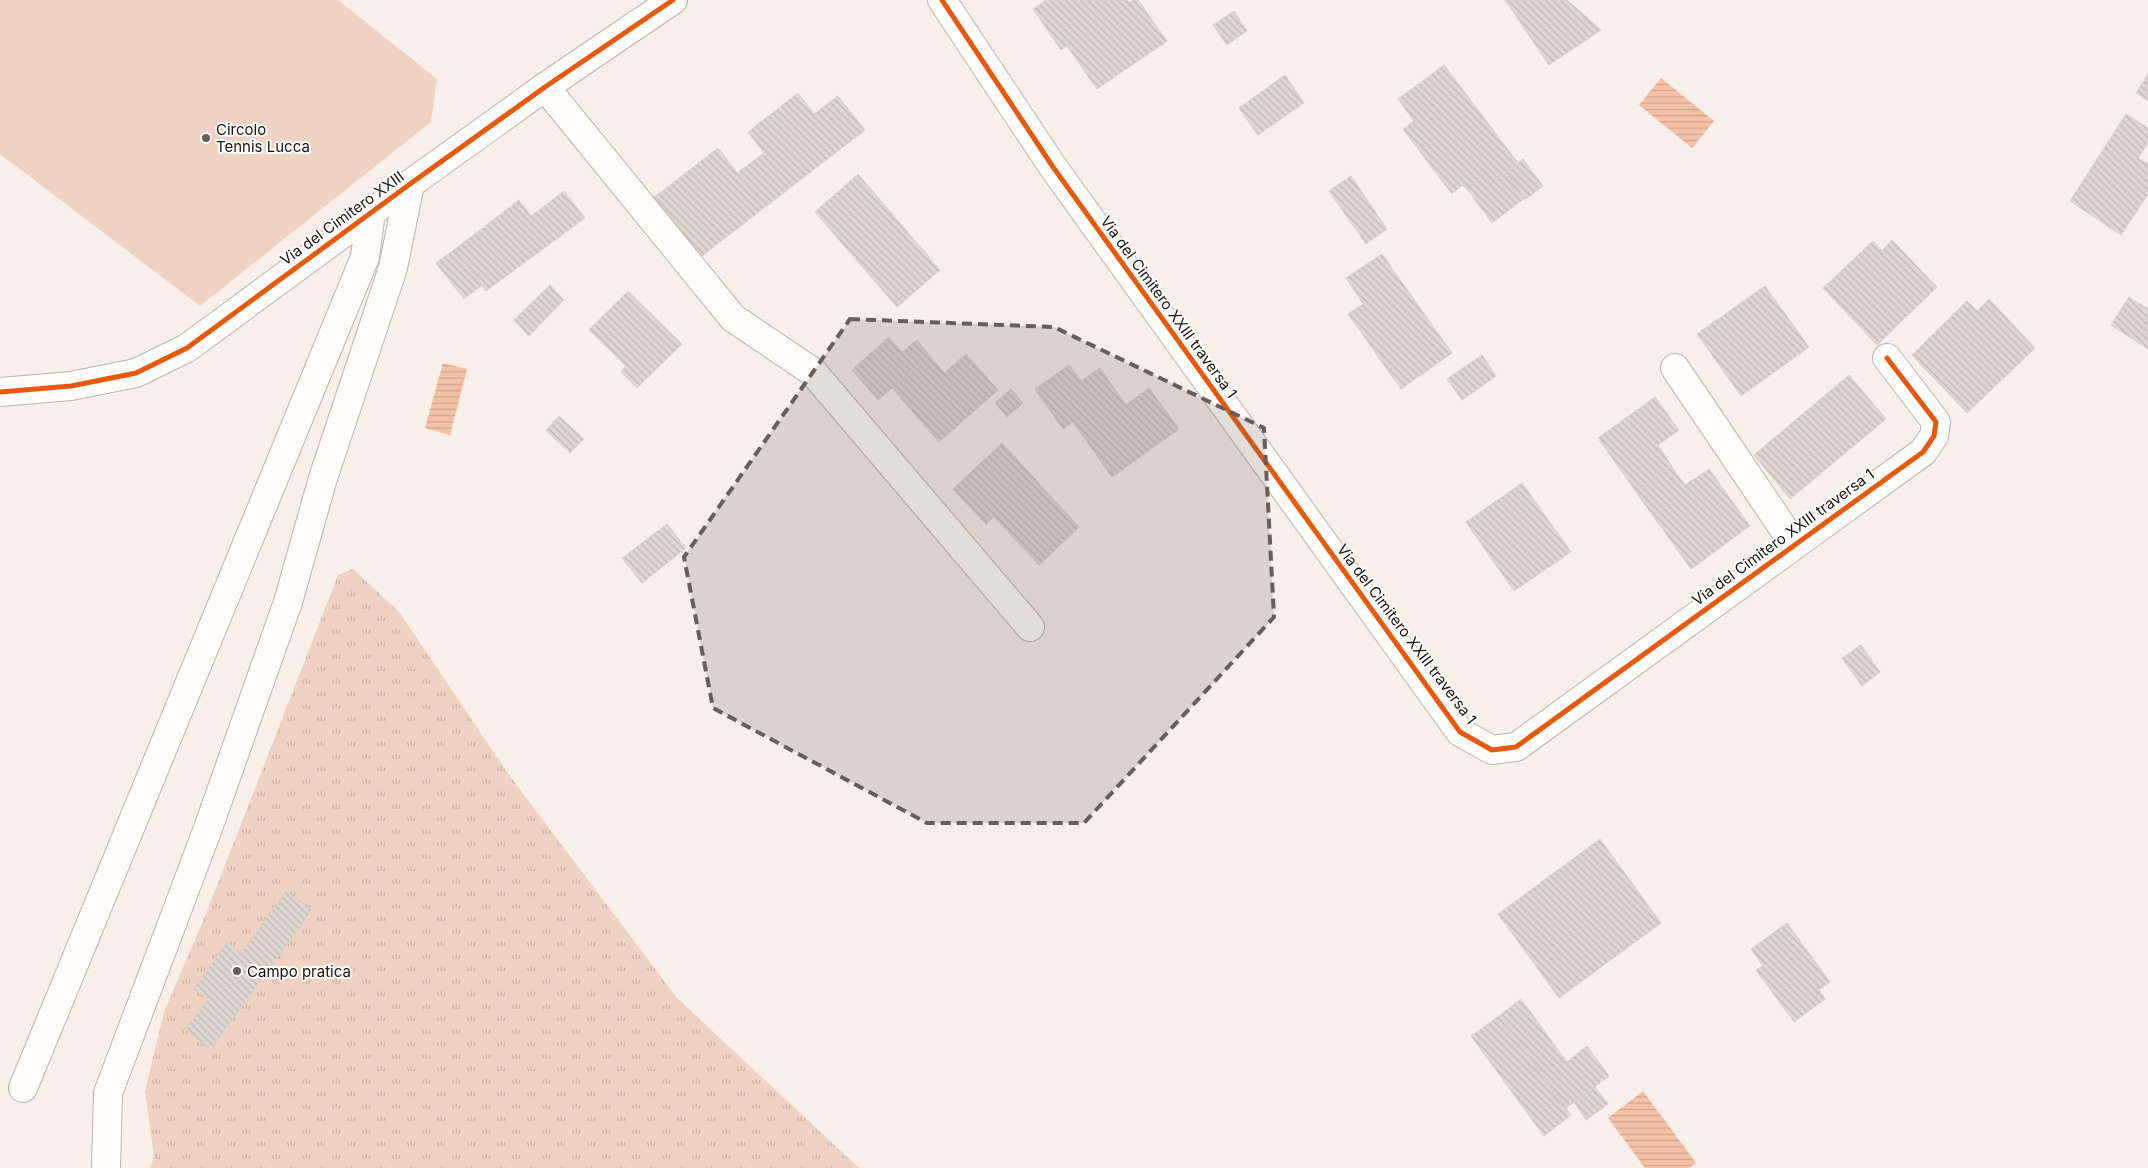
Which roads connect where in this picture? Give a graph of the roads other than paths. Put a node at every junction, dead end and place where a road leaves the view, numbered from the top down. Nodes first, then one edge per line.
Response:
1 (673, 0) edge
2 (942, 0) edge
3 (545, 87) junction
4 (410, 184) junction
5 (371, 212) junction
6 (1887, 358) dead end
7 (1675, 368) dead end
8 (0, 392) edge
9 (1794, 544) junction
10 (1030, 627) dead end
11 (23, 1088) dead end
12 (106, 1168) edge

1 - 3 street, Via del Cimitero XXIII
2 - 9 street, Via del Cimitero XXIII traversa 1
3 - 4 street, Via del Cimitero XXIII
3 - 10 street
4 - 5 street, Via del Cimitero XXIII
4 - 12 street
5 - 8 street, Via del Cimitero XXIII
5 - 11 street
6 - 9 street, Via del Cimitero XXIII traversa 1
7 - 9 street

